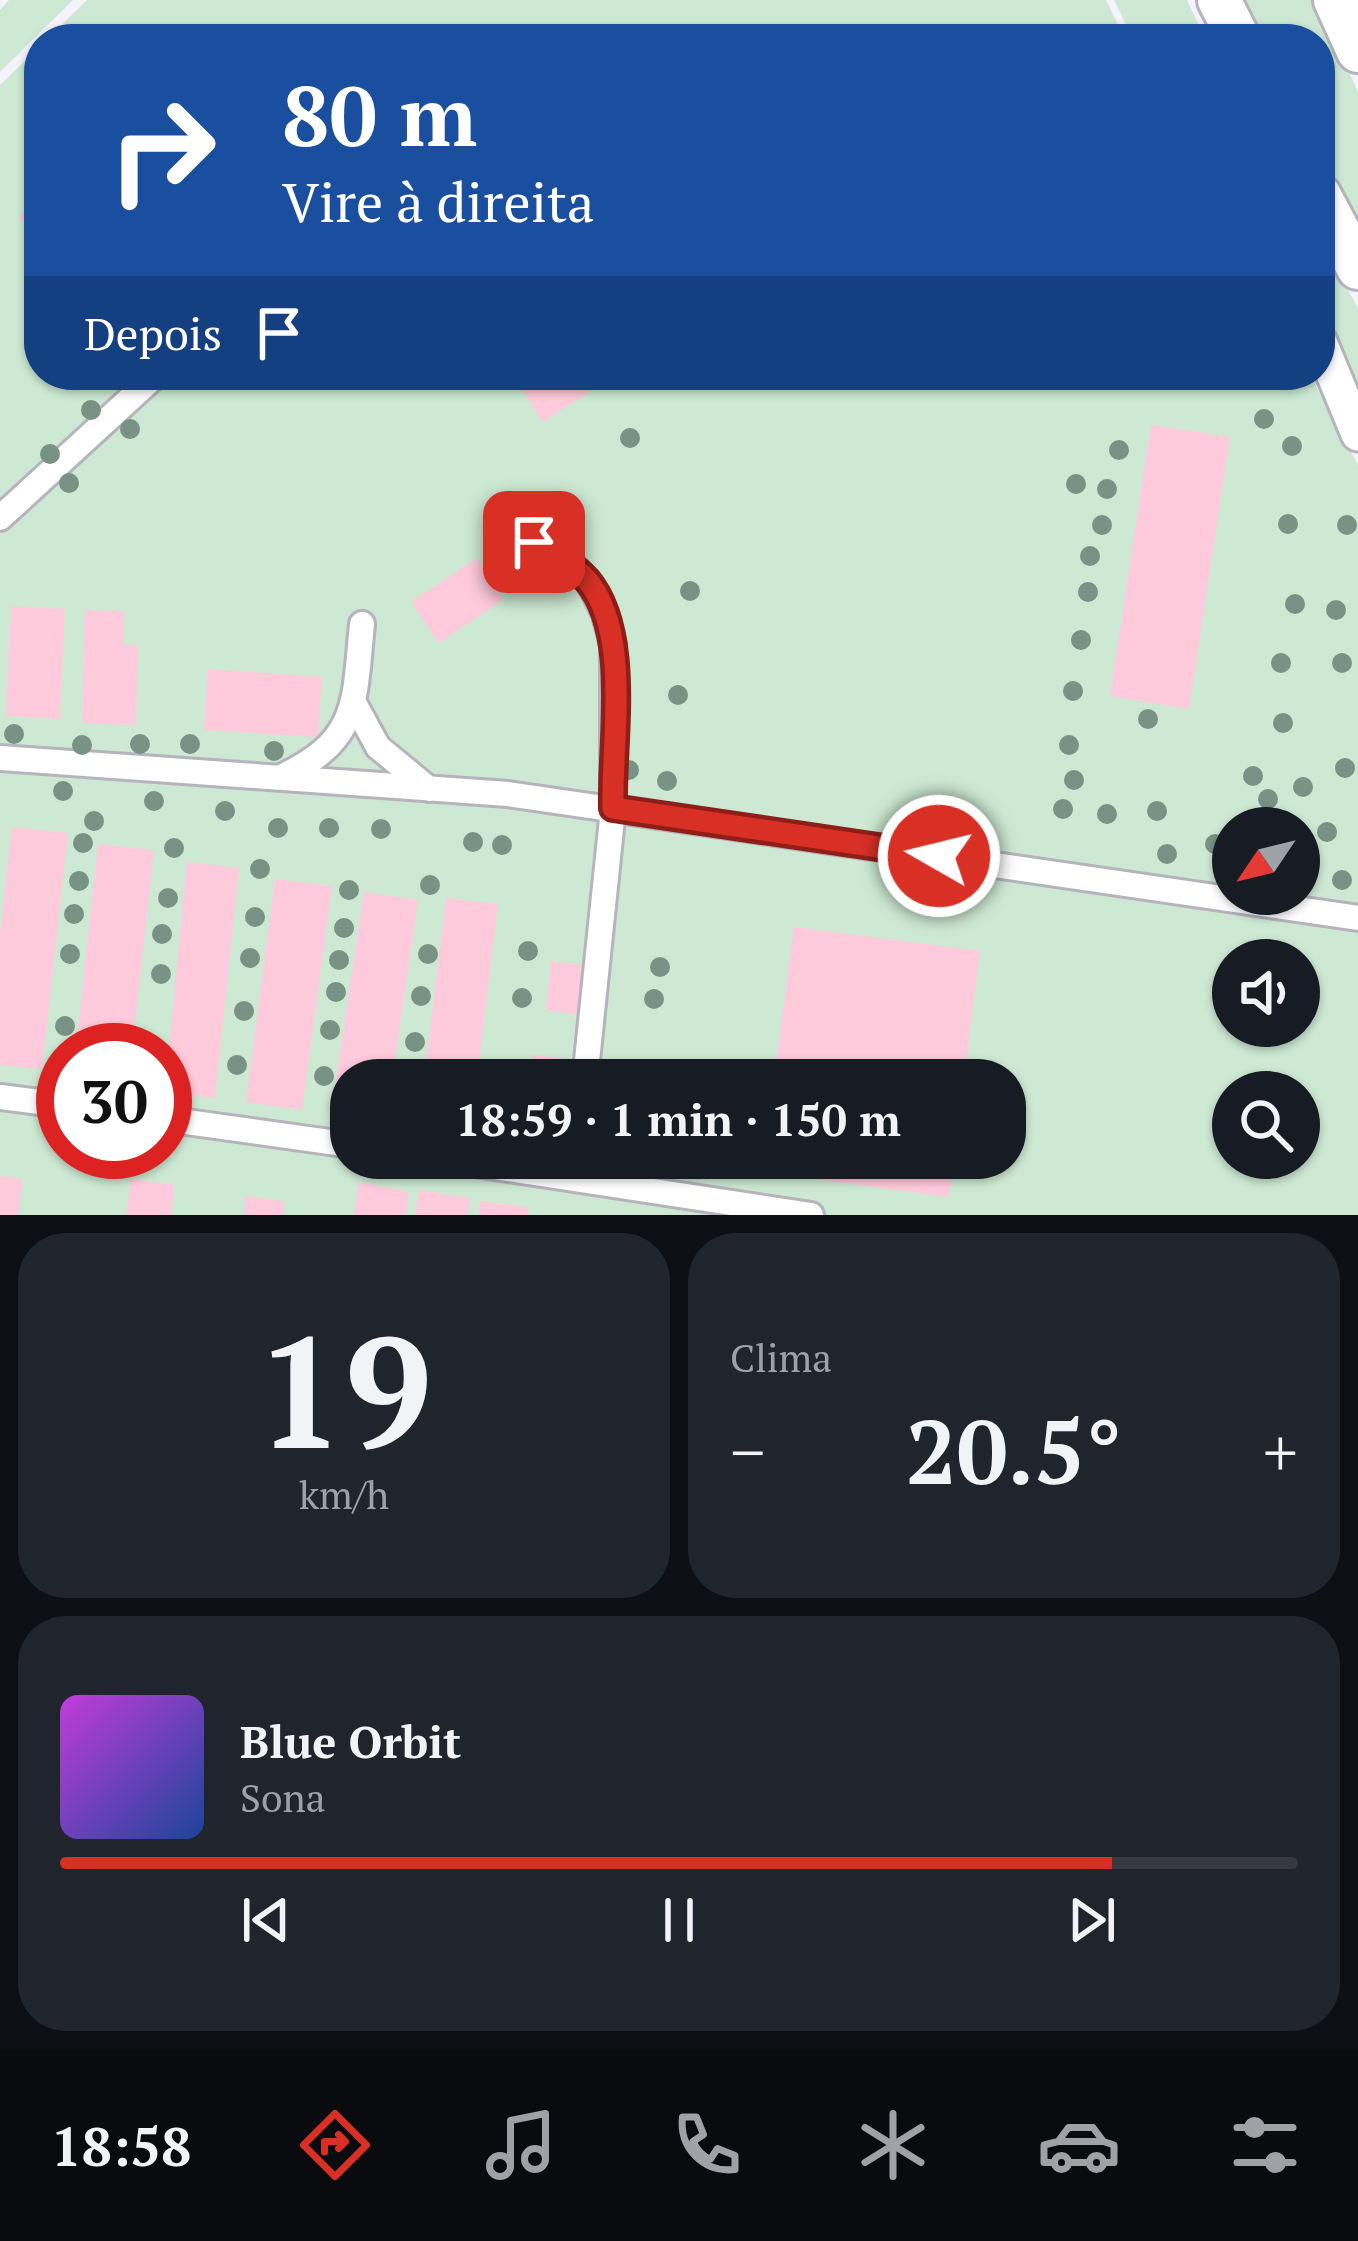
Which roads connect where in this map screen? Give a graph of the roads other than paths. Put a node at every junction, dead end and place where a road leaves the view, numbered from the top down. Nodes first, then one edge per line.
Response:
1 (1335, 0) edge
2 (1358, 51) edge
3 (1335, 224) edge
4 (1358, 268) edge
5 (1335, 378) edge
6 (140, 390) edge
7 (1358, 434) edge
8 (0, 518) edge
9 (501, 536) dead end
10 (362, 624) dead end
11 (354, 703) junction
12 (0, 758) edge
13 (279, 778) junction
14 (430, 789) junction
15 (613, 808) junction
16 (1358, 918) edge
17 (587, 1059) edge
18 (0, 1097) edge
19 (36, 1102) edge
20 (192, 1123) edge
21 (330, 1142) edge
22 (627, 1179) edge
23 (811, 1215) edge

1 - 2 highway
3 - 4 highway
5 - 7 street
6 - 8 street
9 - 15 street
10 - 11 street
11 - 13 street
11 - 14 street
12 - 13 street
13 - 14 street
14 - 15 street
15 - 16 street
15 - 17 street
18 - 19 street
20 - 21 street
22 - 23 street

